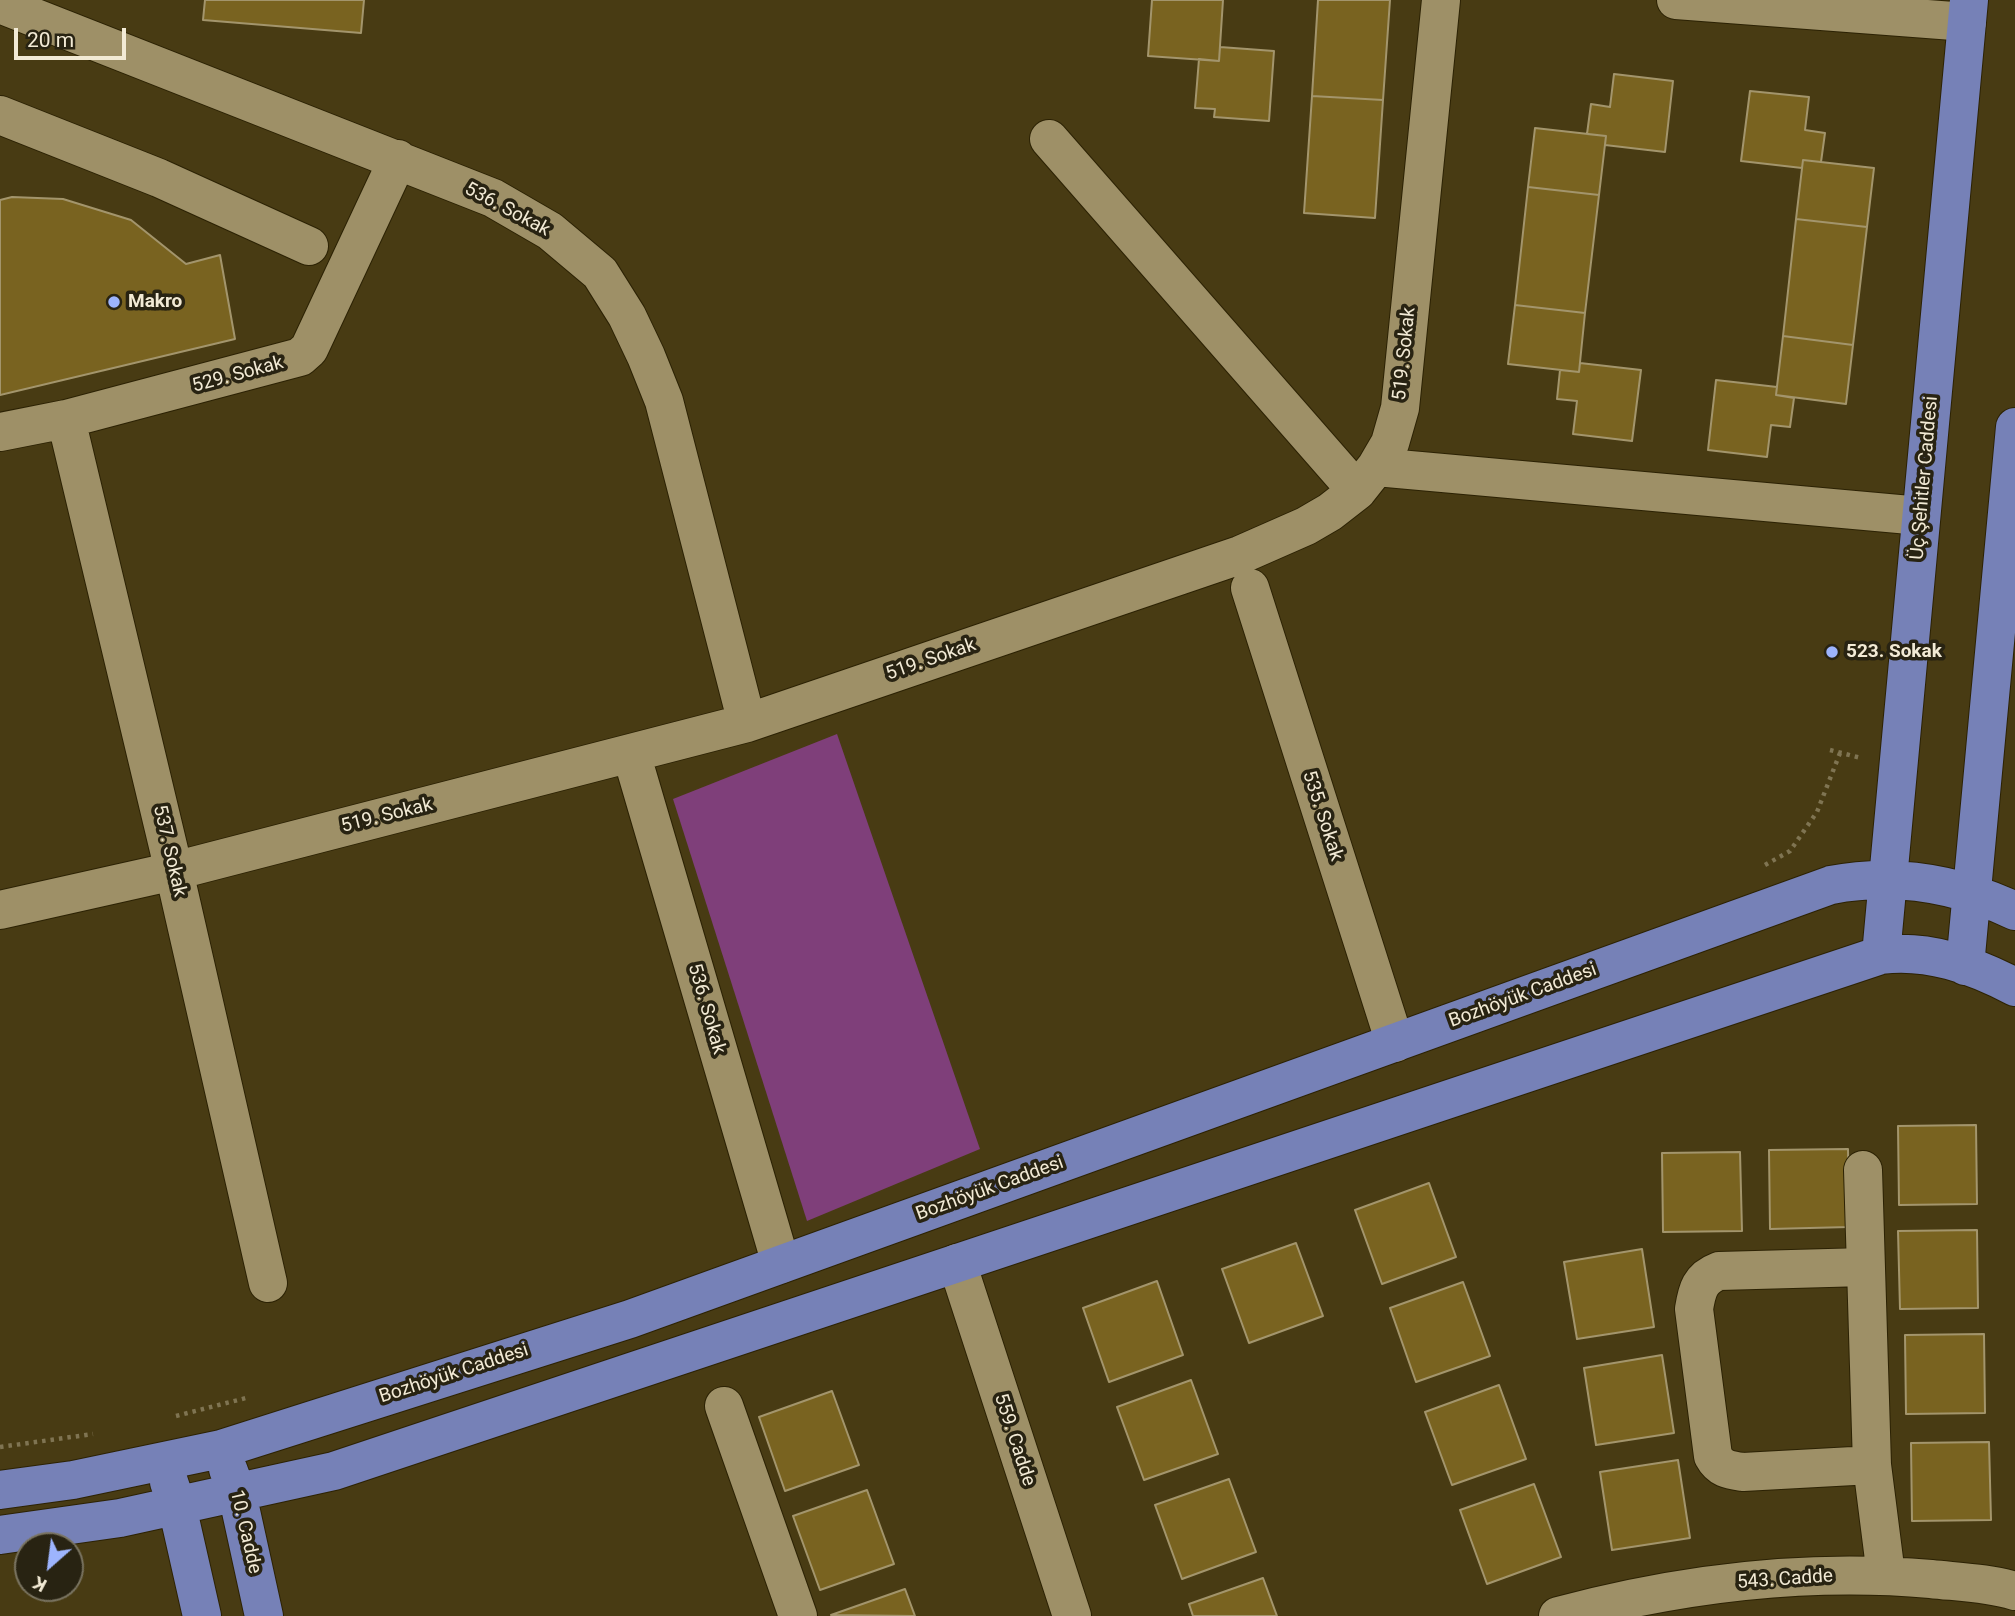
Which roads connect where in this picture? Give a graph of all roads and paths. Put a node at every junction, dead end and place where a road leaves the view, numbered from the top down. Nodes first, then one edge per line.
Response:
1 (1441, 0) edge
2 (1676, 0) edge
3 (0, 4) edge
4 (1968, 11) edge
5 (0, 115) edge
6 (1049, 139) dead end
7 (398, 159) junction
8 (309, 246) dead end
9 (66, 419) junction
10 (2015, 427) edge
11 (0, 432) edge
12 (1366, 479) junction
13 (1921, 516) junction
14 (1250, 588) dead end
15 (747, 723) junction
16 (631, 753) junction
17 (1840, 753) dead end
18 (1757, 870) dead end
19 (174, 871) junction
20 (1888, 879) junction
21 (1972, 893) junction
22 (0, 910) edge
23 (2015, 911) edge
24 (1881, 955) junction
25 (1965, 966) junction
26 (2015, 987) edge
27 (1395, 1043) junction
28 (1863, 1170) dead end
29 (957, 1263) junction
30 (781, 1264) junction
31 (1864, 1267) junction
32 (268, 1283) dead end
33 (724, 1406) dead end
34 (221, 1449) junction
35 (161, 1461) junction
36 (1872, 1465) junction
37 (0, 1490) edge
38 (237, 1493) junction
39 (177, 1506) junction
40 (0, 1535) edge
41 (1886, 1575) junction
42 (2015, 1591) edge
43 (791, 1608) edge
44 (202, 1616) edge
45 (264, 1616) edge
46 (1072, 1616) edge
47 (1558, 1616) edge

1 - 12 street, 519. Sokak
2 - 4 street
3 - 7 street, 536. Sokak
4 - 13 main road, Üç Şehitler Caddesi
5 - 8 street
6 - 12 street
7 - 9 street, 529. Sokak
7 - 15 street, 536. Sokak
9 - 11 street, 529. Sokak
9 - 19 street, 537. Sokak
10 - 21 main road
12 - 13 street
12 - 15 street, 519. Sokak
13 - 20 main road, Üç Şehitler Caddesi
14 - 27 street, 535. Sokak
15 - 16 street, 519. Sokak
16 - 19 street, 519. Sokak
16 - 30 street, 536. Sokak
17 - 18 path
19 - 22 street, 519. Sokak
19 - 32 street, 537. Sokak
20 - 21 main road, Bozhöyük Caddesi
20 - 24 main road, Üç Şehitler Caddesi
20 - 27 main road, Bozhöyük Caddesi
21 - 23 main road, Bozhöyük Caddesi
21 - 25 main road
24 - 25 main road
24 - 29 main road
25 - 26 main road
27 - 30 main road, Bozhöyük Caddesi
28 - 31 street
29 - 38 main road
29 - 46 street, 559. Cadde
30 - 34 main road, Bozhöyük Caddesi
31 - 36 street
31 - 36 street
33 - 43 street
34 - 35 main road, Bozhöyük Caddesi
34 - 38 main road, 10. Cadde
35 - 37 main road, Bozhöyük Caddesi
35 - 39 main road
36 - 41 street
38 - 39 main road
38 - 45 main road, 10. Cadde
39 - 40 main road
39 - 44 main road
41 - 42 street, 543. Cadde
41 - 47 street, 543. Cadde

